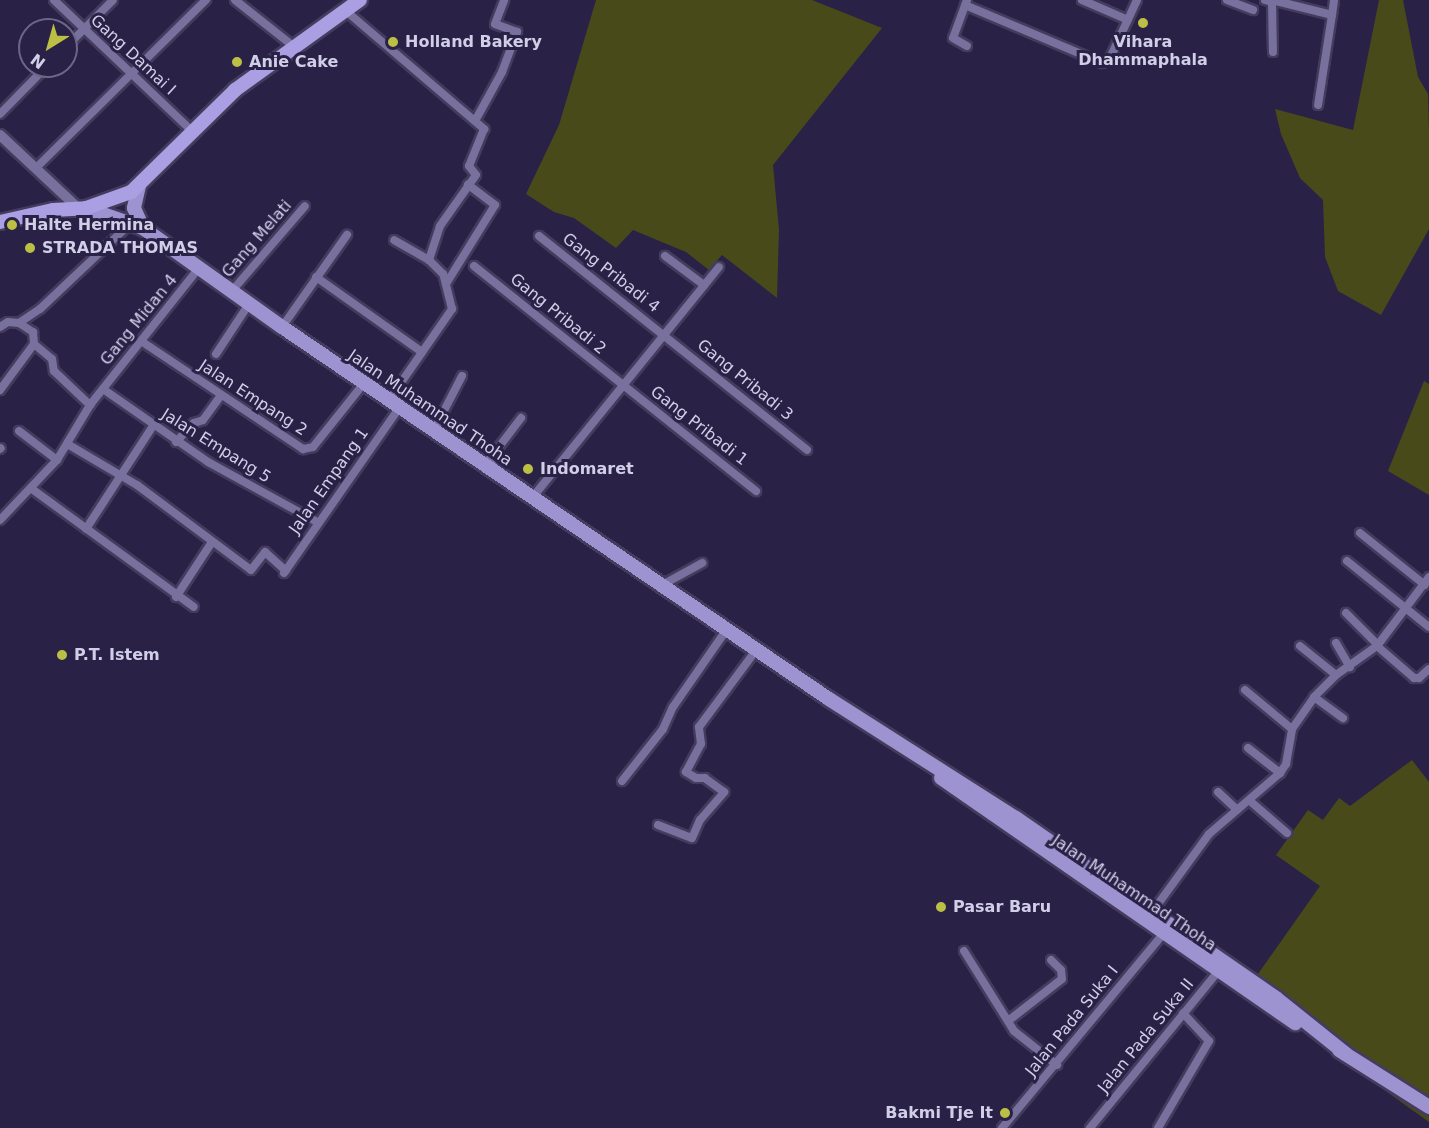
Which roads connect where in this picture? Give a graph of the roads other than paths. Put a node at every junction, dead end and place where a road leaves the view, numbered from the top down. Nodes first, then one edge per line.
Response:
1 (54, 0) edge
2 (112, 0) edge
3 (206, 0) edge
4 (235, 0) edge
5 (504, 0) edge
6 (1082, 0) edge
7 (1137, 0) edge
8 (1227, 0) edge
9 (1334, 0) edge
10 (1270, 1) edge
11 (966, 2) edge
12 (355, 4) edge
13 (1253, 10) dead end
14 (1332, 15) junction
15 (1128, 20) junction
16 (83, 29) junction
17 (78, 34) edge
18 (293, 46) junction
19 (967, 46) dead end
20 (1273, 52) dead end
21 (130, 75) junction
22 (35, 78) edge
23 (1318, 105) dead end
24 (0, 114) edge
25 (475, 121) junction
26 (192, 131) junction
27 (0, 135) edge
28 (37, 167) junction
29 (468, 185) junction
30 (139, 186) junction
31 (305, 206) dead end
32 (82, 208) junction
33 (0, 222) edge
34 (137, 226) junction
35 (347, 235) dead end
36 (540, 236) dead end
37 (394, 240) dead end
38 (665, 256) dead end
39 (429, 260) junction
40 (474, 266) dead end
41 (719, 267) dead end
42 (198, 269) junction
43 (316, 277) junction
44 (446, 284) junction
45 (704, 285) junction
46 (231, 292) junction
47 (249, 304) junction
48 (19, 323) junction
49 (0, 327) edge
50 (282, 327) junction
51 (663, 333) junction
52 (141, 341) junction
53 (34, 344) junction
54 (422, 352) junction
55 (216, 354) dead end
56 (462, 376) dead end
57 (364, 383) junction
58 (622, 384) junction
59 (103, 389) junction
60 (0, 390) edge
61 (220, 397) junction
62 (394, 403) junction
63 (90, 405) junction
64 (521, 418) dead end
65 (153, 426) junction
66 (434, 430) junction
67 (19, 431) dead end
68 (176, 441) junction
69 (69, 445) junction
70 (807, 450) dead end
71 (57, 460) junction
72 (493, 470) junction
73 (122, 477) junction
74 (32, 489) junction
75 (756, 491) dead end
76 (532, 498) junction
77 (0, 520) edge
78 (317, 522) junction
79 (86, 530) junction
80 (1360, 534) dead end
81 (212, 542) junction
82 (1347, 561) dead end
83 (702, 563) dead end
84 (1427, 581) edge
85 (662, 585) junction
86 (176, 597) junction
87 (194, 608) dead end
88 (1406, 609) junction
89 (1346, 613) dead end
90 (1429, 627) edge
91 (727, 629) junction
92 (1336, 644) dead end
93 (1377, 645) junction
94 (1300, 646) dead end
95 (757, 649) junction
96 (1350, 667) junction
97 (1429, 669) edge
98 (1336, 675) junction
99 (1245, 690) dead end
100 (1314, 697) junction
101 (1343, 718) dead end
102 (1293, 729) junction
103 (1248, 748) dead end
104 (1280, 773) junction
105 (622, 782) dead end
106 (1218, 792) dead end
107 (1250, 801) junction
108 (1237, 810) junction
109 (658, 825) dead end
110 (1287, 833) dead end
111 (1149, 916) junction
112 (1164, 933) junction
113 (964, 951) dead end
114 (1051, 960) dead end
115 (1221, 966) junction
116 (1183, 1013) junction
117 (1008, 1021) junction
118 (1057, 1065) junction
119 (1429, 1107) edge
120 (1002, 1128) edge
121 (1090, 1128) edge
122 (1158, 1128) edge

1 - 16 street, Gang Damai I
2 - 16 street
3 - 21 street
4 - 18 street
5 - 25 street
6 - 15 street
7 - 15 street
8 - 13 street
9 - 14 street
10 - 14 street
10 - 20 street
11 - 15 street
11 - 19 street
12 - 18 highway
12 - 25 street
14 - 23 street
16 - 17 street
16 - 21 street, Gang Damai I
18 - 26 highway
21 - 26 street, Gang Damai I
21 - 28 street
22 - 24 street
25 - 29 street
26 - 30 highway
27 - 28 street
28 - 32 street
29 - 39 street
29 - 44 street
30 - 32 highway
30 - 34 main road
31 - 46 street, Gang Melati
32 - 33 highway
32 - 34 main road, Jalan Muhammad Thoha
34 - 42 main road, Jalan Muhammad Thoha
34 - 48 street
35 - 43 street
36 - 51 street, Gang Pribadi 4
37 - 39 street
38 - 45 street
39 - 44 street
40 - 58 street, Gang Pribadi 2
41 - 45 street
42 - 46 main road, Jalan Muhammad Thoha
42 - 52 street, Gang Midan 4
43 - 50 street
43 - 54 street
44 - 54 street, Jalan Empang 1
45 - 51 street
46 - 47 main road, Jalan Muhammad Thoha
47 - 50 main road, Jalan Muhammad Thoha
47 - 55 street
48 - 49 street
48 - 53 street
50 - 57 main road, Jalan Muhammad Thoha
51 - 58 street
51 - 70 street, Gang Pribadi 3
52 - 59 street, Gang Midan 4
52 - 61 street, Jalan Empang 2
53 - 60 street
53 - 63 street
54 - 62 street, Jalan Empang 1
56 - 66 street
57 - 61 street, Jalan Empang 2
57 - 62 main road, Jalan Muhammad Thoha
58 - 75 street, Gang Pribadi 1
58 - 76 street
59 - 63 street, Gang Midan 4
59 - 65 street, Jalan Empang 5
61 - 68 street
62 - 66 main road, Jalan Muhammad Thoha
62 - 78 street, Jalan Empang 1
63 - 69 street, Gang Midan 4
64 - 72 street
65 - 68 street, Jalan Empang 5
65 - 73 street
66 - 72 main road, Jalan Muhammad Thoha
67 - 71 street
68 - 78 street, Jalan Empang 5
69 - 71 street, Gang Midan 4
69 - 73 street
71 - 74 street, Gang Midan 4
72 - 76 main road, Jalan Muhammad Thoha
73 - 79 street
73 - 81 street
74 - 77 street, Gang Midan 4
74 - 79 street
76 - 85 main road, Jalan Muhammad Thoha
78 - 81 street, Jalan Empang 1
79 - 86 street
80 - 84 street
81 - 86 street
82 - 88 street
83 - 85 street
84 - 88 street
85 - 91 main road, Jalan Muhammad Thoha
86 - 87 street
88 - 90 street
88 - 93 street
89 - 93 street
91 - 95 main road, Jalan Muhammad Thoha
91 - 105 street
92 - 96 street
93 - 96 street
93 - 97 street
94 - 98 street
95 - 109 street
95 - 111 main road, Jalan Muhammad Thoha
96 - 98 street
98 - 100 street
99 - 102 street
100 - 101 street
100 - 102 street
102 - 104 street
103 - 104 street
104 - 107 street
106 - 108 street
107 - 108 street
107 - 110 street
108 - 111 street
111 - 112 main road, Jalan Muhammad Thoha
111 - 115 main road, Jalan Muhammad Thoha
112 - 115 main road, Jalan Muhammad Thoha
112 - 118 street, Jalan Pada Suka I
113 - 117 street
114 - 117 street
115 - 116 street, Jalan Pada Suka II
115 - 119 main road, Jalan Muhammad Thoha
116 - 121 street, Jalan Pada Suka II
116 - 122 street
117 - 118 street
118 - 120 street, Jalan Pada Suka I

